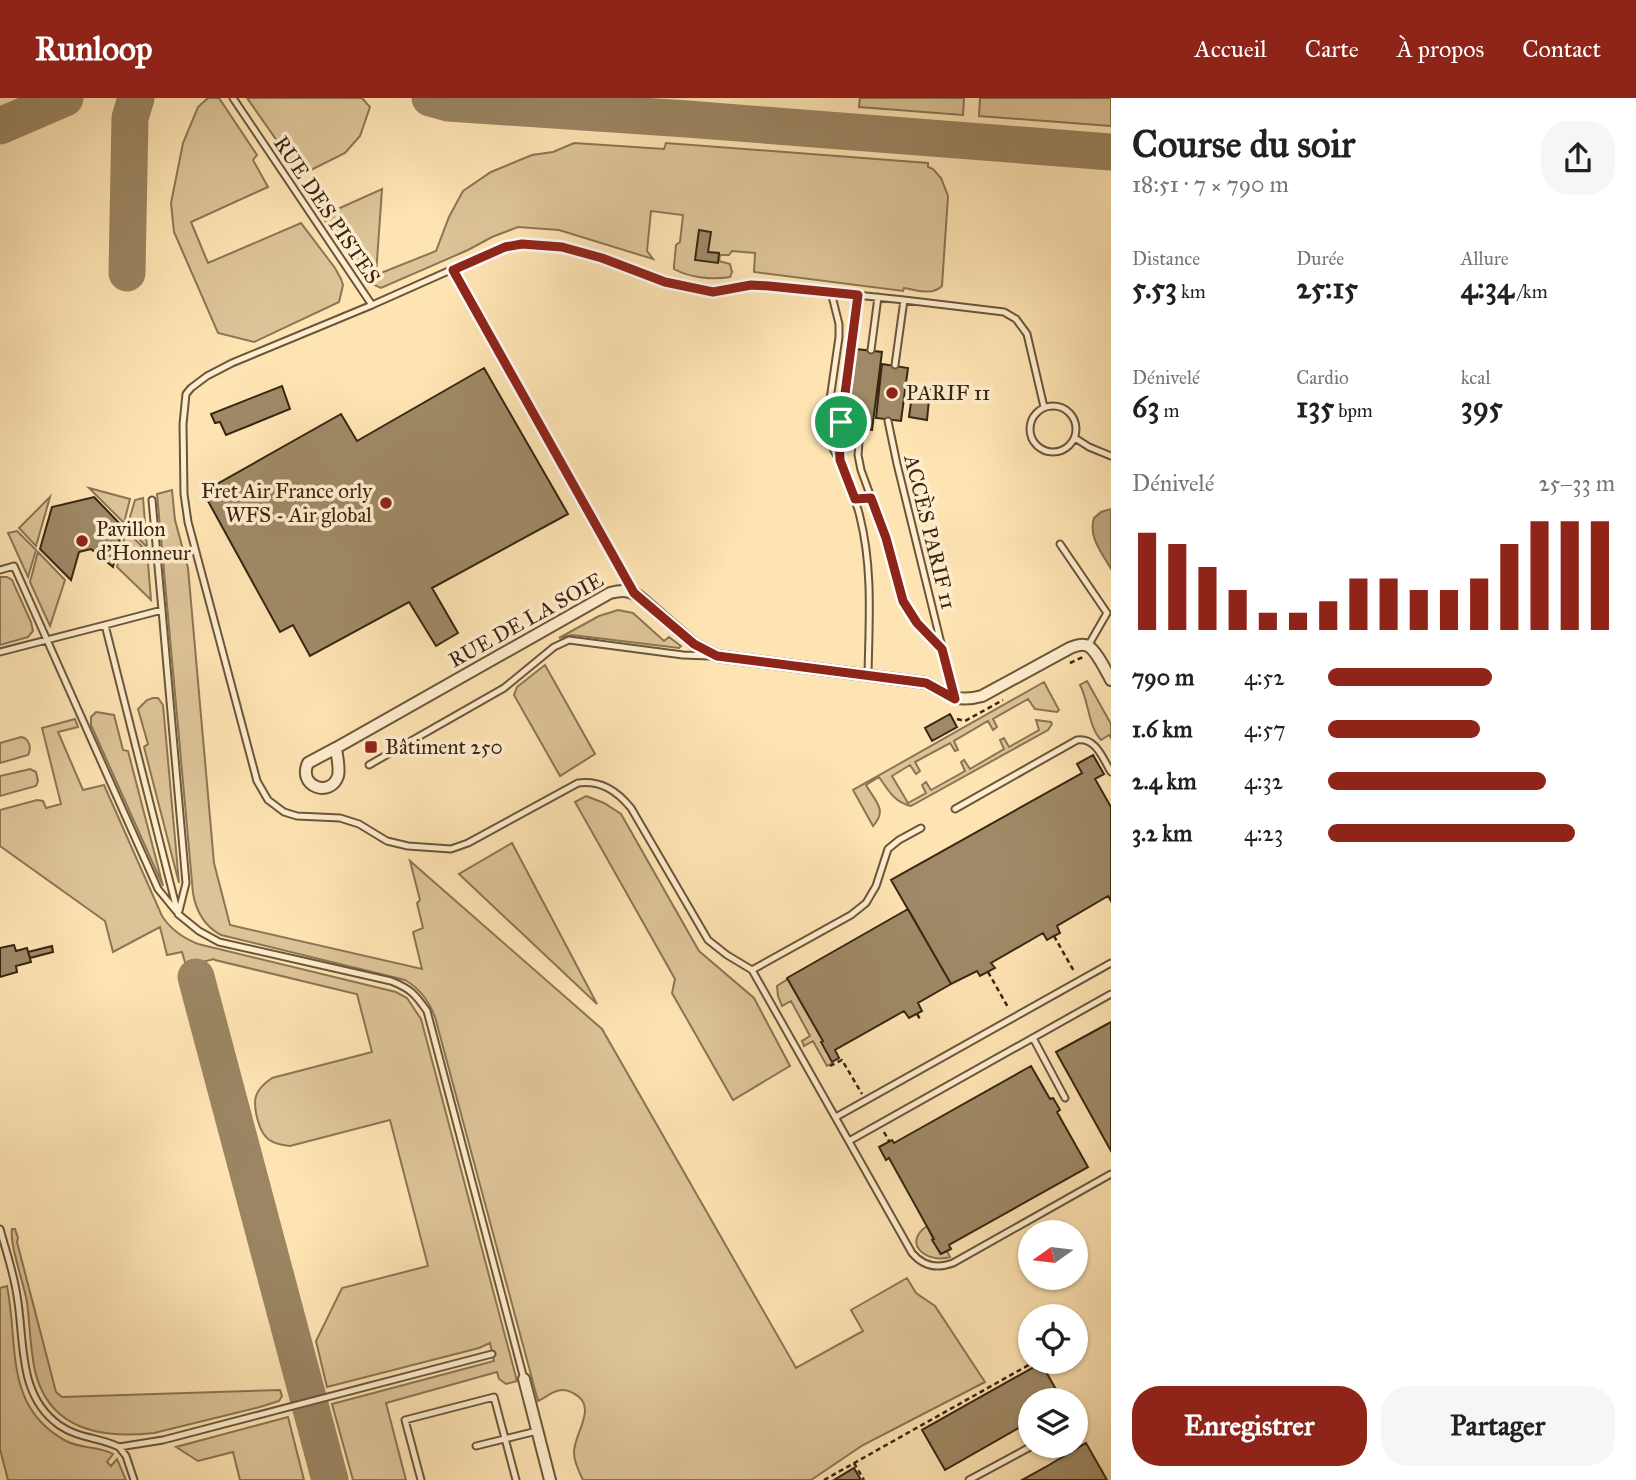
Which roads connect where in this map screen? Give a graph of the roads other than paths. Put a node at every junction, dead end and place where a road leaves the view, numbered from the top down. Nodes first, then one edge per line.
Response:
1 (233, 98) edge
2 (453, 270) junction
3 (831, 292) junction
4 (858, 295) junction
5 (878, 297) junction
6 (904, 300) junction
7 (372, 305) junction
8 (871, 350) dead end
9 (895, 365) dead end
10 (1044, 407) junction
11 (887, 421) dead end
12 (860, 429) dead end
13 (1075, 438) junction
14 (1111, 456) edge
15 (840, 460) junction
16 (871, 498) junction
17 (855, 499) junction
18 (152, 500) dead end
19 (1060, 544) dead end
20 (0, 570) edge
21 (634, 593) junction
22 (162, 610) junction
23 (104, 625) junction
24 (46, 640) junction
25 (942, 649) junction
26 (1091, 649) junction
27 (0, 652) edge
28 (717, 656) junction
29 (868, 675) junction
30 (1111, 680) edge
31 (955, 699) junction
32 (336, 748) dead end
33 (369, 765) dead end
34 (1111, 772) edge
35 (955, 809) dead end
36 (921, 828) dead end
37 (178, 914) junction
38 (1111, 962) edge
39 (752, 970) junction
40 (1111, 994) edge
41 (1032, 1038) junction
42 (1065, 1098) dead end
43 (836, 1117) junction
44 (849, 1141) junction
45 (1111, 1174) edge
46 (0, 1229) edge
47 (492, 1354) dead end
48 (524, 1380) joint
49 (537, 1431) junction
50 (505, 1439) junction
51 (475, 1446) dead end
52 (119, 1447) junction
53 (1018, 1453) edge
54 (985, 1471) junction
55 (134, 1480) edge
56 (421, 1480) edge
57 (516, 1480) edge
58 (550, 1480) edge
59 (969, 1480) edge
60 (990, 1480) edge

1 - 7 lane, RUE DES PISTES
2 - 3 lane
2 - 7 lane
2 - 21 lane
3 - 4 lane
3 - 15 lane
4 - 5 lane
4 - 15 lane
5 - 6 lane
5 - 8 lane
6 - 9 lane
6 - 10 lane
7 - 39 lane
10 - 13 lane
10 - 13 lane
11 - 25 lane, ACCÈS PARIF 11
12 - 16 lane, ACCÈS PARIF 11
13 - 14 lane
15 - 17 lane
16 - 17 lane
16 - 25 lane, ACCÈS PARIF 11
17 - 29 lane
18 - 22 lane
19 - 26 lane
20 - 24 lane
21 - 28 street, RUE DE LA SOIE
21 - 32 street, RUE DE LA SOIE
22 - 23 lane
22 - 37 lane
23 - 24 lane
23 - 37 lane
24 - 27 lane
24 - 37 lane
25 - 31 lane, ACCÈS PARIF 11
26 - 30 street
26 - 31 street
28 - 29 street, RUE DE LA SOIE
28 - 33 lane
29 - 31 street, RUE DE LA SOIE
34 - 35 lane
36 - 39 lane
37 - 48 lane
38 - 43 lane
39 - 43 lane
40 - 41 lane
41 - 42 lane
41 - 44 lane
43 - 44 lane
44 - 45 lane
46 - 52 lane
47 - 52 lane
48 - 49 street
49 - 50 lane
49 - 58 street
50 - 51 lane
50 - 56 lane
50 - 57 lane
52 - 55 lane
53 - 54 lane
54 - 59 lane
54 - 60 lane

